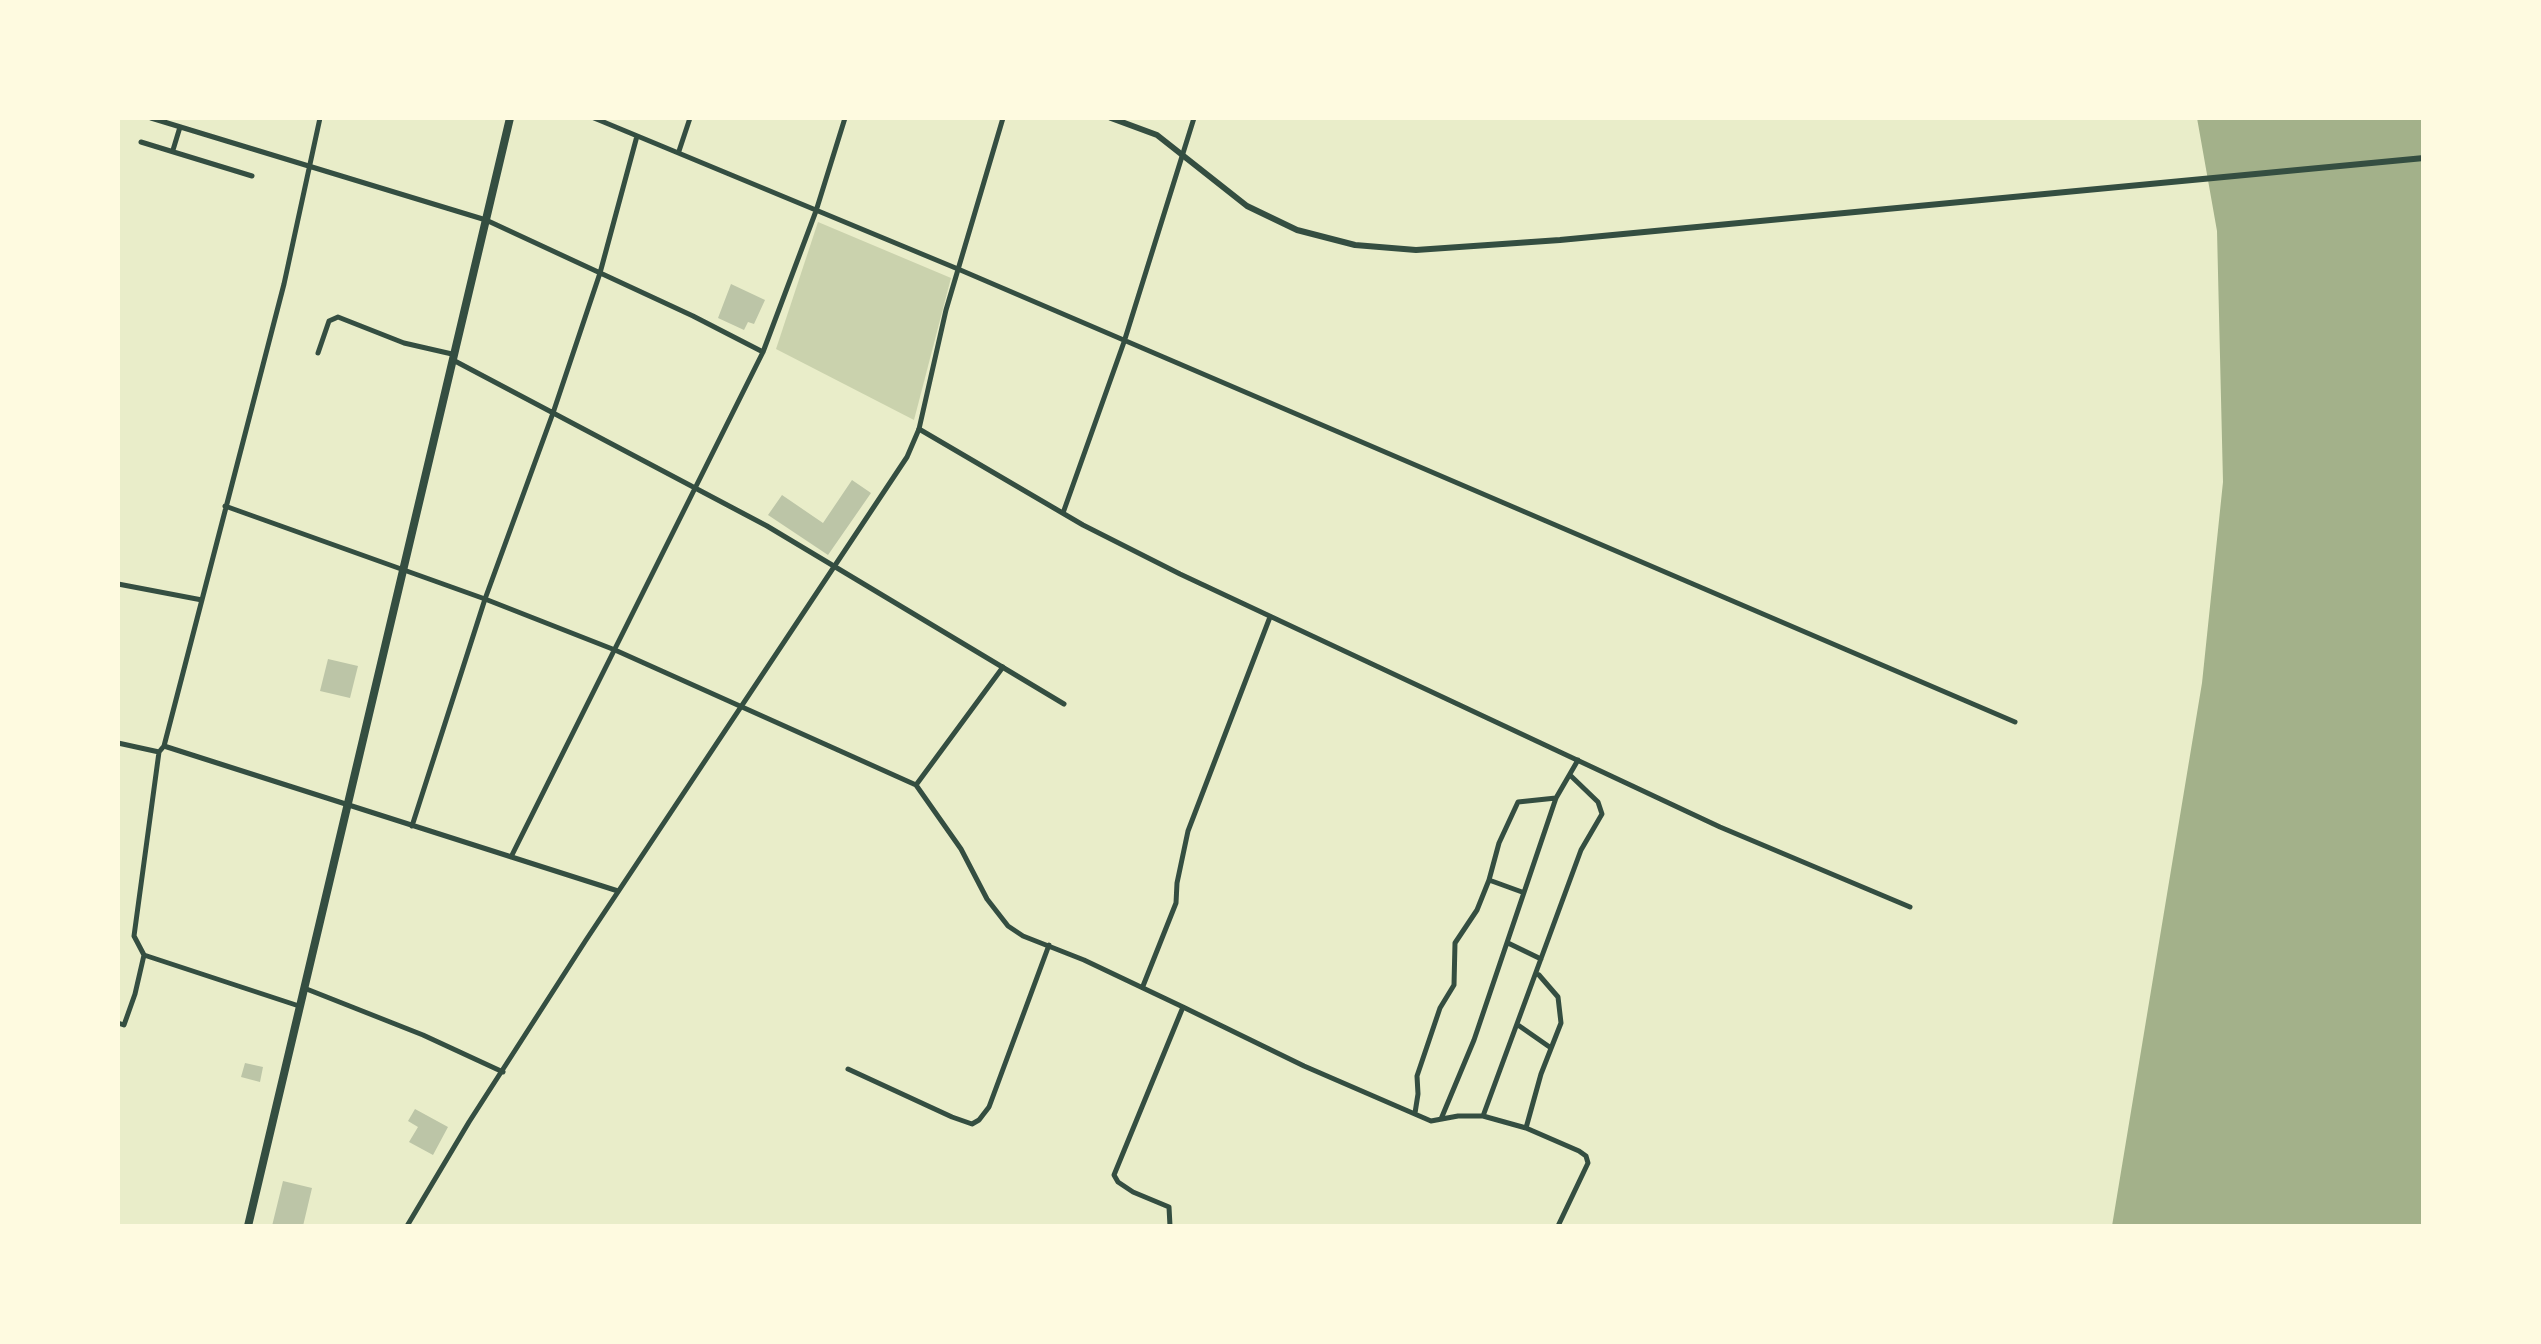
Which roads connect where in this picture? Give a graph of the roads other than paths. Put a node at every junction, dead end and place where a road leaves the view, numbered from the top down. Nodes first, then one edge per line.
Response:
1 (151, 118) edge
2 (320, 118) edge
3 (510, 118) edge
4 (594, 118) edge
5 (690, 118) edge
6 (846, 118) edge
7 (1003, 118) edge
8 (1111, 118) edge
9 (1194, 118) edge
10 (169, 120) edge
11 (180, 127) junction
12 (638, 136) junction
13 (140, 142) dead end
14 (173, 150) junction
15 (679, 151) junction
16 (1182, 154) junction
17 (2424, 158) edge
18 (310, 165) junction
19 (252, 176) dead end
20 (816, 211) junction
21 (486, 220) junction
22 (958, 270) junction
23 (600, 273) junction
24 (1124, 342) junction
25 (764, 352) junction
26 (318, 353) dead end
27 (451, 356) junction
28 (553, 414) junction
29 (919, 429) junction
30 (694, 488) junction
31 (225, 506) junction
32 (1063, 513) junction
33 (832, 568) junction
34 (405, 571) junction
35 (118, 584) edge
36 (485, 599) junction
37 (202, 600) junction
38 (1270, 618) junction
39 (615, 650) junction
40 (1004, 666) junction
41 (1064, 704) dead end
42 (743, 706) junction
43 (2015, 722) dead end
44 (118, 743) edge
45 (162, 749) junction
46 (1578, 760) junction
47 (1571, 776) junction
48 (916, 785) junction
49 (1556, 798) junction
50 (346, 804) junction
51 (412, 826) junction
52 (511, 857) junction
53 (1489, 880) junction
54 (618, 891) junction
55 (1523, 893) junction
56 (1910, 907) dead end
57 (1506, 942) junction
58 (1049, 946) junction
59 (144, 955) junction
60 (1541, 958) junction
61 (1538, 974) junction
62 (1143, 986) junction
63 (304, 988) junction
64 (300, 1006) junction
65 (1183, 1006) junction
66 (118, 1023) edge
67 (1518, 1024) junction
68 (1552, 1048) junction
69 (848, 1069) dead end
70 (502, 1072) junction
71 (1414, 1114) junction
72 (1482, 1116) junction
73 (1441, 1119) junction
74 (1526, 1128) junction
75 (248, 1226) edge
76 (407, 1226) edge
77 (1170, 1226) edge
78 (1558, 1226) edge

1 - 10 street
2 - 18 street
3 - 21 main road
4 - 12 street
5 - 15 street
6 - 20 street
7 - 22 street
8 - 16 main road
9 - 16 street
10 - 11 street
11 - 14 street
11 - 18 street
12 - 15 street
12 - 23 street
13 - 14 street
14 - 19 street
15 - 20 street
16 - 17 main road
16 - 24 street
18 - 21 street
18 - 31 street
20 - 22 street
20 - 25 street
21 - 23 street
21 - 27 main road
22 - 24 street
22 - 29 street
23 - 25 street
23 - 28 street
24 - 32 street
24 - 43 street
25 - 30 street
26 - 27 street
27 - 28 street
27 - 34 main road
28 - 30 street
28 - 36 street
29 - 32 street
29 - 33 street
30 - 33 street
30 - 39 street
31 - 34 street
31 - 37 street
32 - 38 street
33 - 40 street
33 - 42 street
34 - 36 street
34 - 50 main road
35 - 37 street
36 - 39 street
36 - 51 street
37 - 45 street
38 - 46 street
38 - 62 street
39 - 42 street
39 - 52 street
40 - 41 street
40 - 48 street
42 - 48 street
42 - 54 street
44 - 45 street
45 - 50 street
45 - 59 street
46 - 47 street
46 - 56 street
47 - 49 street
47 - 60 street
48 - 58 street
49 - 53 street
49 - 55 street
50 - 51 street
50 - 63 main road
51 - 52 street
52 - 54 street
53 - 55 street
53 - 71 street
54 - 70 street
55 - 57 street
57 - 60 street
57 - 73 street
58 - 62 street
58 - 69 street
59 - 64 street
59 - 66 street
60 - 61 street
61 - 67 street
61 - 68 street
62 - 65 street
63 - 64 main road
63 - 70 street
64 - 75 main road
65 - 71 street
65 - 77 street
67 - 68 street
67 - 72 street
68 - 74 street
70 - 76 street
71 - 73 street
72 - 73 street
72 - 74 street
74 - 78 street

